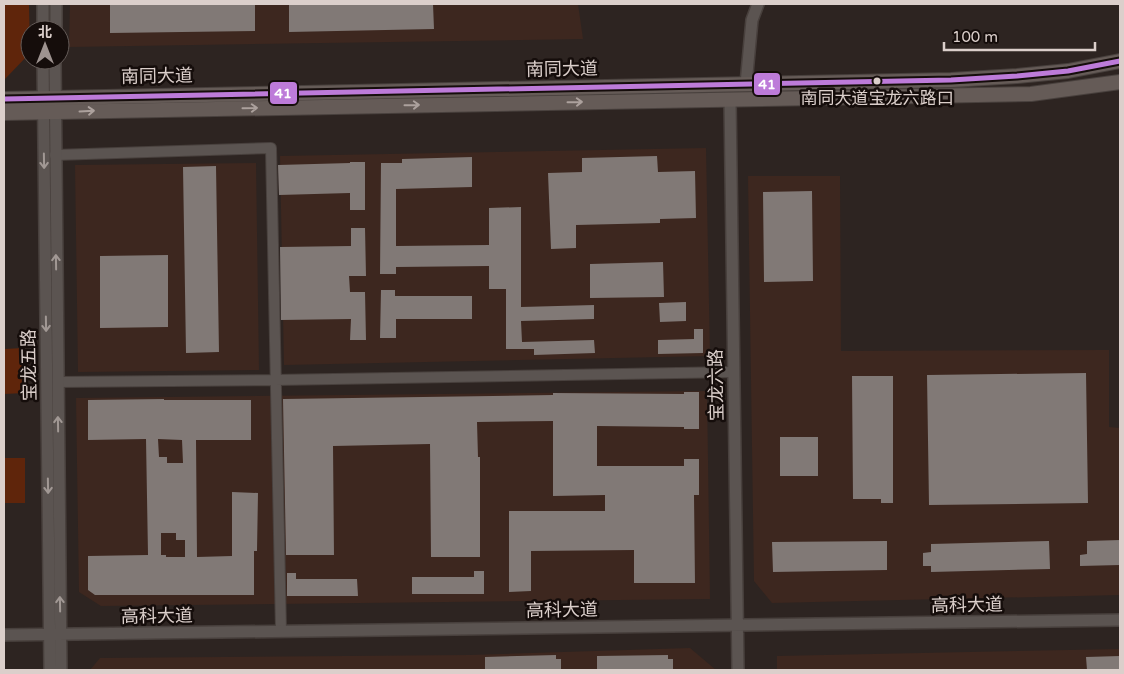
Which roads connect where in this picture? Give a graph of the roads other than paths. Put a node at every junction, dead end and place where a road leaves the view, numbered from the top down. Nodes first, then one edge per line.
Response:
1 (43, 4) edge
2 (56, 4) edge
3 (758, 4) edge
4 (43, 20) edge
5 (56, 20) edge
6 (1120, 61) edge
7 (44, 70) edge
8 (54, 70) edge
9 (1120, 82) edge
10 (746, 84) junction
11 (4, 99) edge
12 (730, 100) junction
13 (49, 106) junction
14 (4, 113) edge
15 (55, 156) junction
16 (734, 372) junction
17 (275, 380) junction
18 (58, 382) junction
19 (1120, 620) edge
20 (738, 626) junction
21 (281, 631) junction
22 (55, 635) junction
23 (4, 636) edge
24 (50, 670) edge
25 (61, 670) edge
26 (738, 670) edge

1 - 4 street
2 - 5 street
3 - 10 street
6 - 10 main road, 南同大道
7 - 13 street, 宝龙五路
8 - 13 street, 宝龙五路
9 - 12 main road, 南同大道
10 - 13 main road, 南同大道
11 - 13 main road, 南同大道
13 -> 12 main road, 南同大道
12 - 16 street, 宝龙六路
13 - 14 main road, 南同大道
13 - 15 street, 宝龙五路
13 -> 22 street, 宝龙五路
15 - 17 street
18 -> 15 street, 宝龙五路
16 - 17 street
16 - 20 street, 宝龙六路
17 - 18 street
17 - 21 street
22 -> 18 street, 宝龙五路
19 - 20 street, 高科大道
20 - 21 street, 高科大道
20 - 26 street, 宝龙六路
21 - 22 street, 高科大道
22 - 23 street, 高科大道
22 - 24 street, 宝龙五路
22 - 25 street, 宝龙五路

